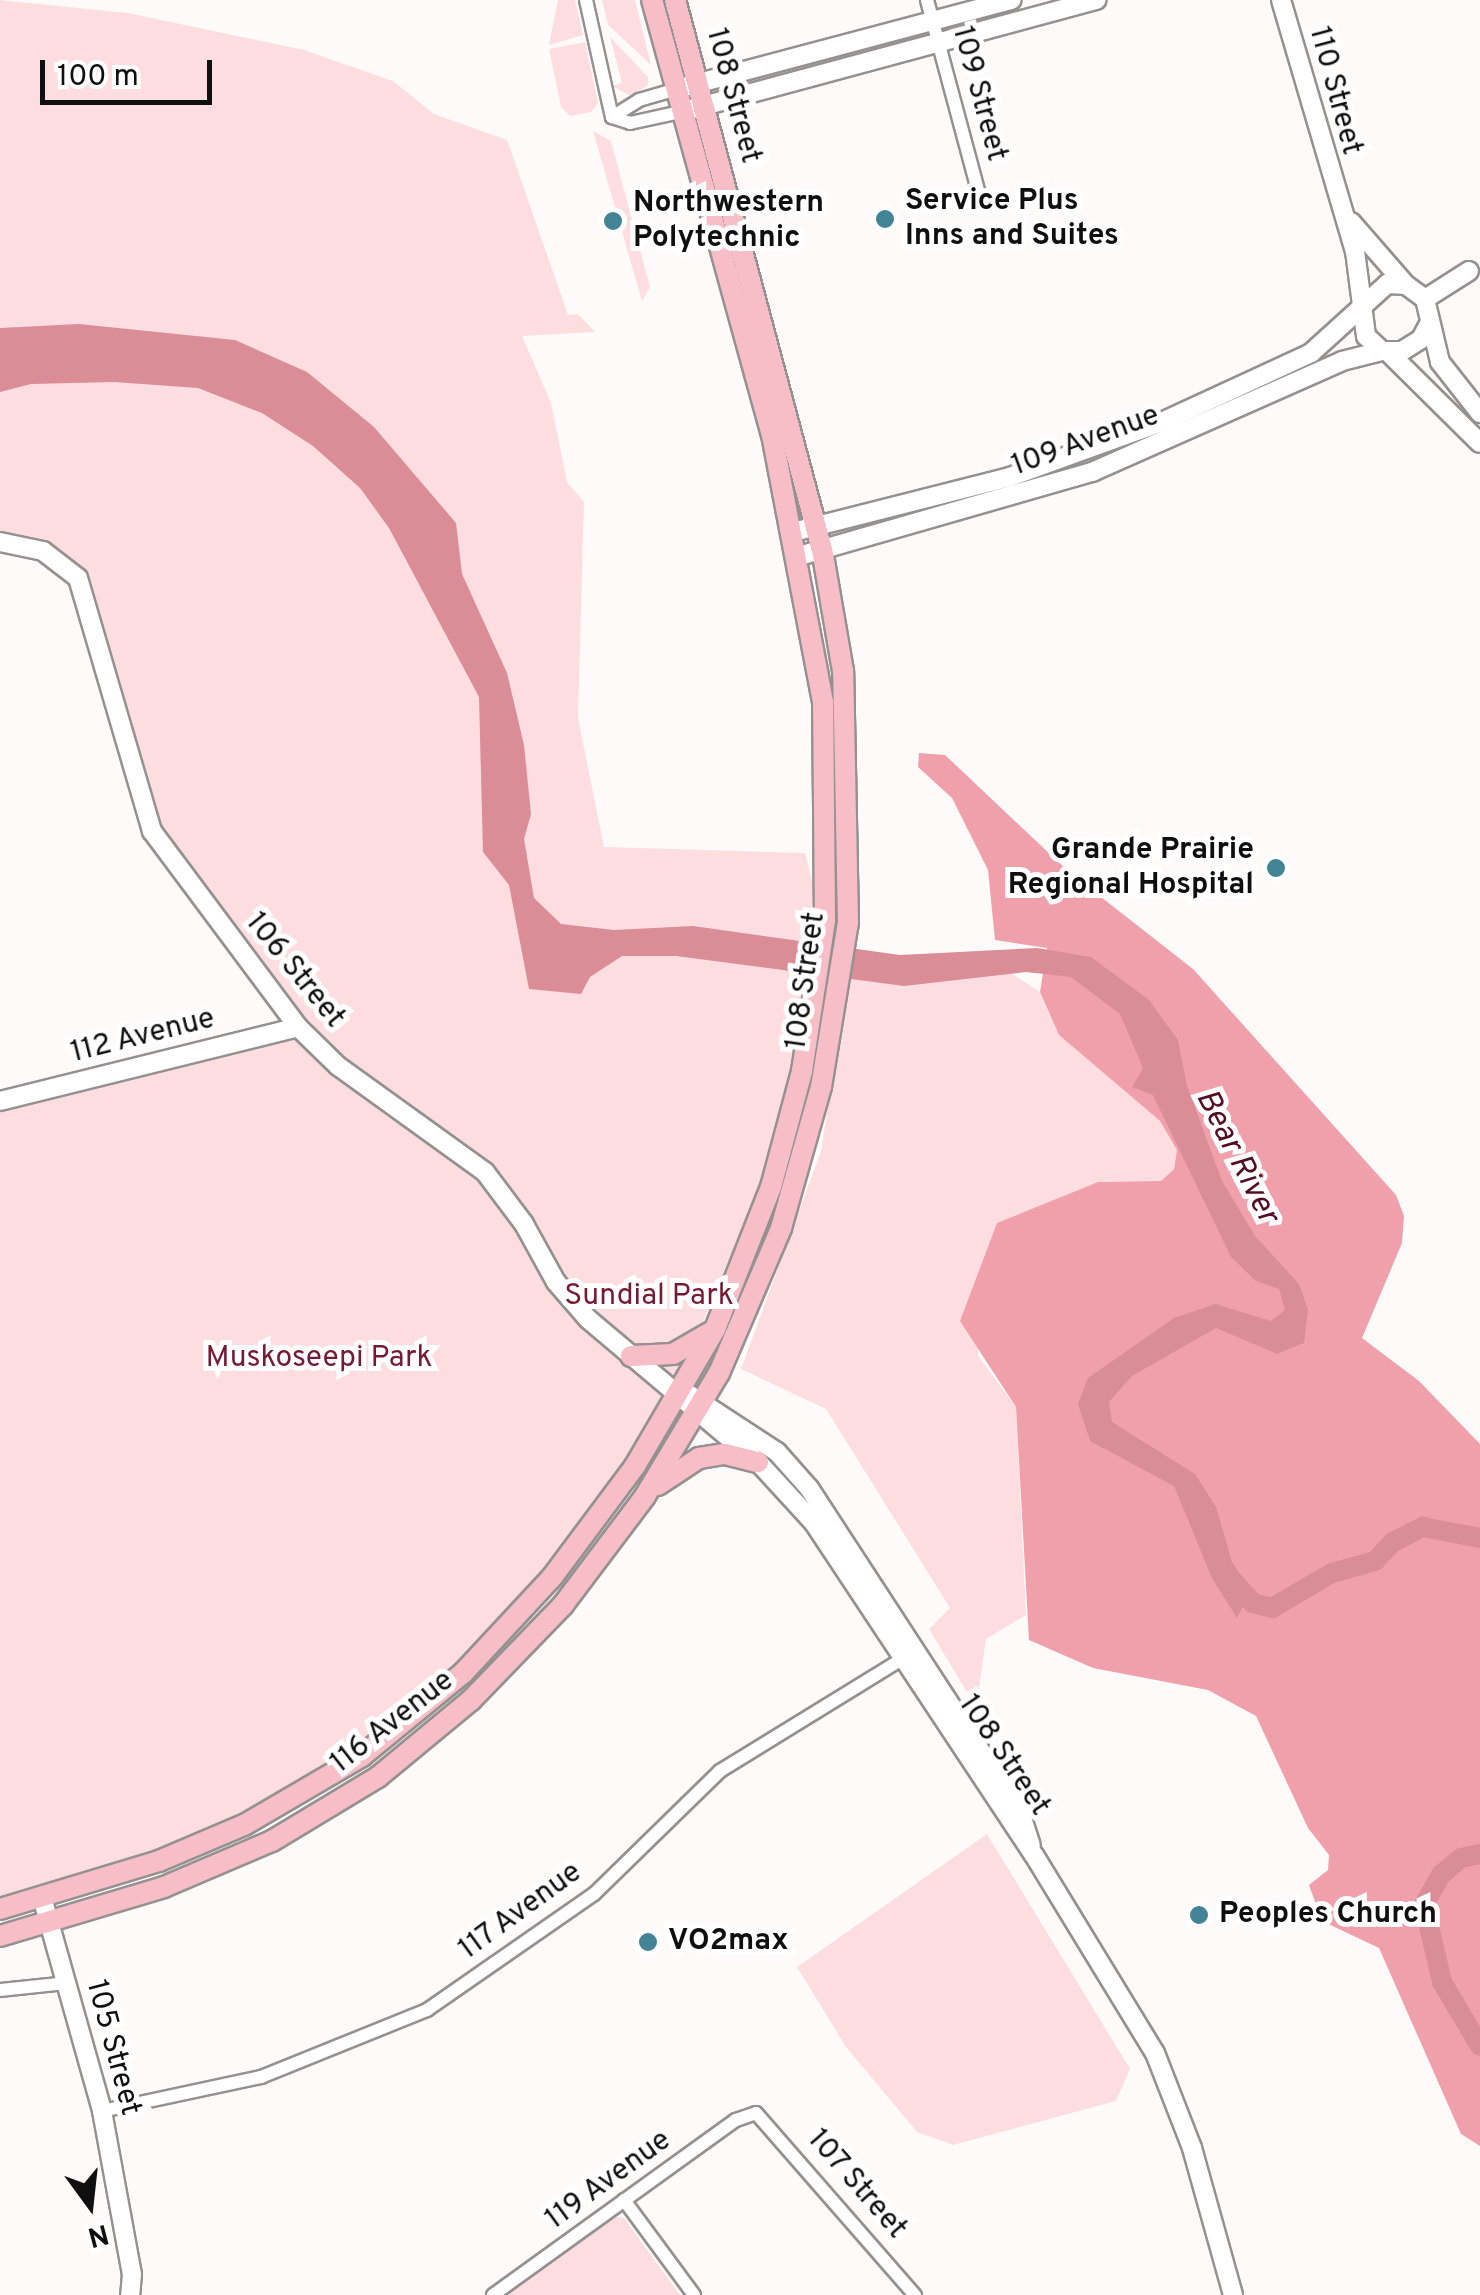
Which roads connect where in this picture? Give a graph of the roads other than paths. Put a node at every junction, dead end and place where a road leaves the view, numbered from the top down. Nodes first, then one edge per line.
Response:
1 (586, 0) edge
2 (652, 0) edge
3 (675, 0) edge
4 (927, 0) edge
5 (1012, 0) edge
6 (1280, 0) edge
7 (1093, 1) edge
8 (932, 22) junction
9 (938, 43) junction
10 (697, 84) junction
11 (674, 90) junction
12 (703, 106) junction
13 (680, 112) junction
14 (612, 117) junction
15 (1334, 196) junction
16 (981, 202) dead end
17 (1470, 271) dead end
18 (1406, 285) junction
19 (1425, 299) junction
20 (1360, 308) junction
21 (1430, 322) junction
22 (1385, 352) junction
23 (1480, 413) edge
24 (1480, 444) edge
25 (815, 527) junction
26 (793, 532) junction
27 (0, 542) edge
28 (822, 550) junction
29 (799, 556) junction
30 (298, 1026) junction
31 (0, 1101) edge
32 (715, 1329) junction
33 (631, 1356) junction
34 (680, 1392) junction
35 (701, 1406) junction
36 (758, 1462) junction
37 (645, 1496) junction
38 (909, 1654) junction
39 (42, 1897) junction
40 (0, 1909) edge
41 (50, 1923) junction
42 (0, 1936) edge
43 (66, 1983) junction
44 (0, 1990) edge
45 (102, 2111) junction
46 (756, 2113) joint
47 (624, 2200) junction
48 (132, 2274) junction
49 (130, 2295) edge
50 (144, 2295) edge
51 (494, 2295) edge
52 (694, 2295) edge
53 (915, 2295) edge
54 (1232, 2295) edge

1 - 14 street
2 - 11 main road, 108 Street
3 - 10 main road, 108 Street
4 - 8 street, 109 Street
5 - 8 street
6 - 15 street, 110 Street
7 - 9 street
8 - 9 street, 109 Street
8 - 10 street
9 - 12 street
9 - 16 street, 109 Street
10 - 11 street
10 - 12 main road, 108 Street
11 - 13 main road, 108 Street
11 - 14 street
12 - 13 street
12 - 25 main road, 108 Street
13 - 14 street
13 - 26 main road, 108 Street
15 - 18 street, 110 Street
15 - 20 street, 110 Street
17 - 19 street
18 - 19 street
18 - 20 street
19 - 21 street
20 - 22 street
20 - 25 street, 109 Avenue
21 - 22 street
21 - 23 street
22 - 24 street
22 - 28 street, 109 Avenue
25 - 26 street, 109 Avenue
25 - 28 main road, 108 Street
26 - 29 main road, 108 Street
27 - 30 street, 106 Street
28 - 29 street, 109 Avenue
28 - 35 main road, 108 Street
29 - 32 main road, 108 Street
30 - 31 street, 112 Avenue
30 - 33 street, 106 Street
32 - 33 main road
32 - 34 main road, 108 Street
33 - 34 street, 106 Street
34 - 35 street, 106 Street
34 - 39 main road, 116 Avenue
35 - 36 street, 108 Street
35 - 37 main road, 116 Avenue
35 - 38 street, 108 Street
36 - 37 main road
36 - 38 street, 108 Street
37 - 41 main road, 116 Avenue
38 - 45 street, 117 Avenue
38 - 54 street, 108 Street
39 - 40 main road, 116 Avenue
39 - 41 street, 105 Street
41 - 42 main road, 116 Avenue
41 - 43 street, 105 Street
43 - 44 street
43 - 45 street, 105 Street
45 - 48 street, 105 Street
46 - 47 street, 119 Avenue
46 - 53 street, 107 Street
47 - 51 street, 119 Avenue
47 - 52 street
48 - 49 street, 105 Street
48 - 50 street, 105 Street

